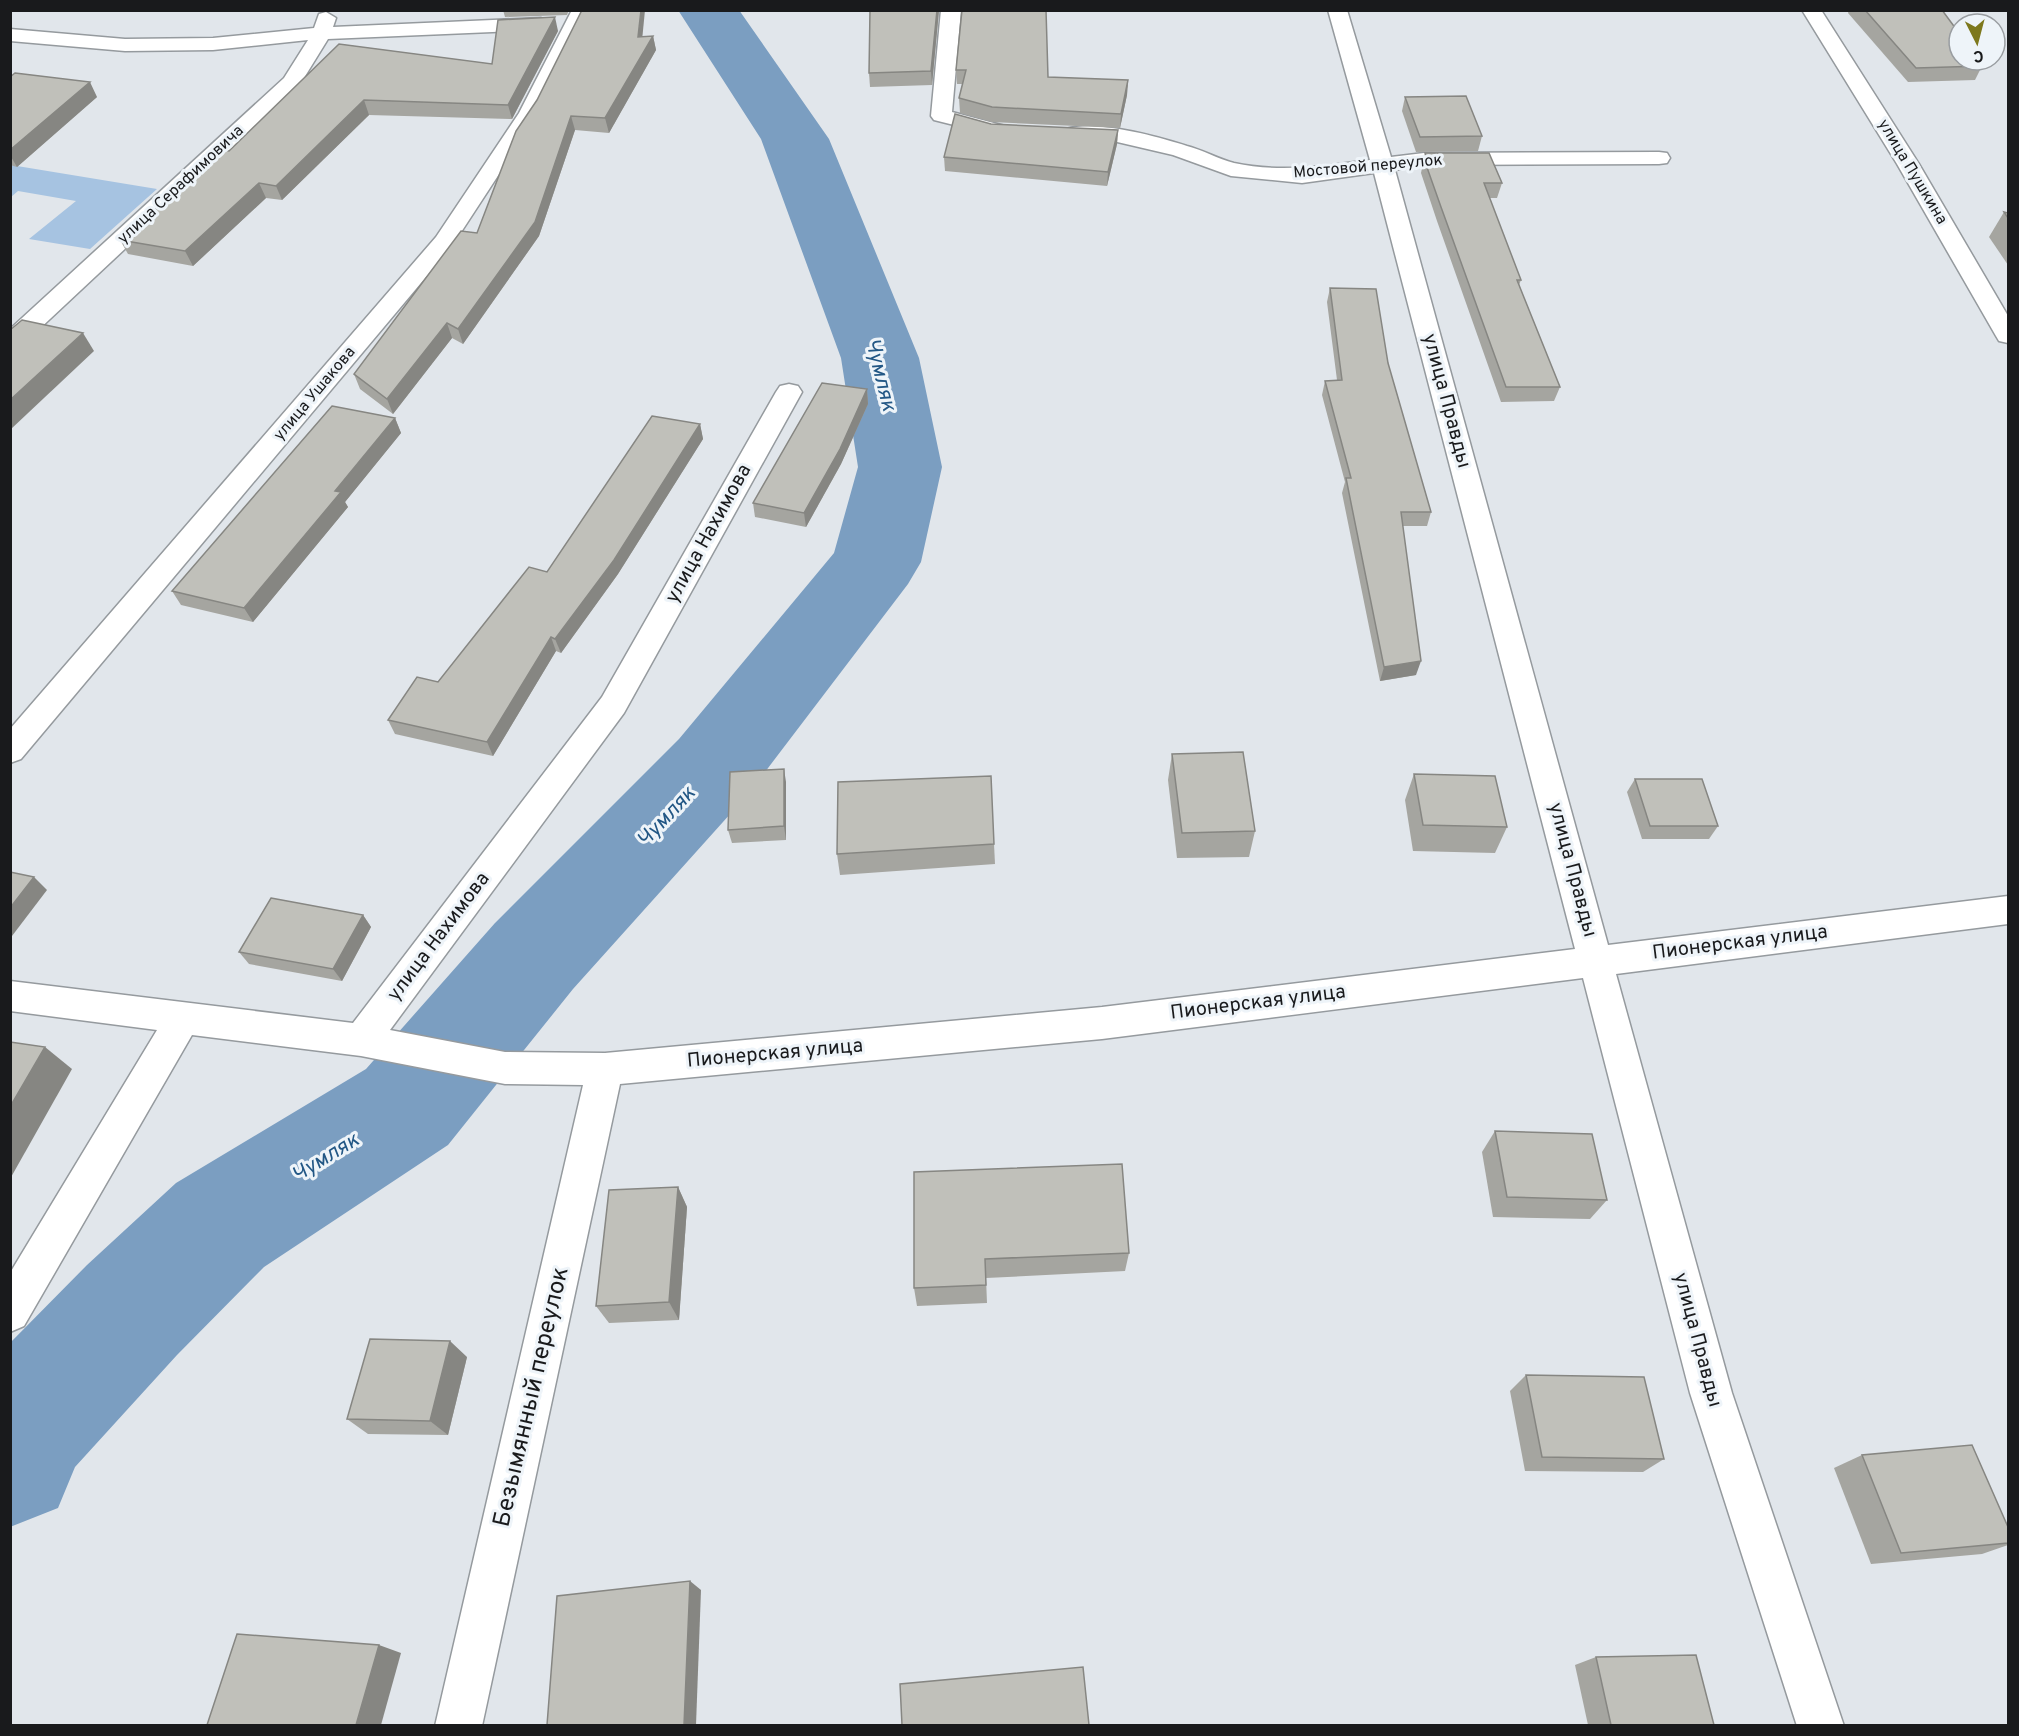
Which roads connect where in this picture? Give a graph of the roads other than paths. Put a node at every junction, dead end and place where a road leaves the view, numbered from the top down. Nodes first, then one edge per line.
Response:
1 (329, 10) edge
2 (951, 10) edge
3 (1337, 10) edge
4 (1810, 10) edge
5 (579, 16) edge
6 (322, 33) junction
7 (10, 35) edge
8 (1013, 131) edge
9 (1047, 132) edge
10 (1659, 158) dead end
11 (1383, 167) junction
12 (2008, 336) edge
13 (10, 343) edge
14 (789, 392) dead end
15 (10, 751) edge
16 (2008, 910) edge
17 (1596, 961) junction
18 (10, 996) edge
19 (183, 1018) junction
20 (361, 1040) junction
21 (605, 1069) junction
22 (10, 1312) edge
23 (458, 1725) edge
24 (1821, 1725) edge

1 - 6 street, улица Серафимовича
2 - 8 street
3 - 11 street, улица Правды
4 - 12 street, улица Пушкина
5 - 6 street
5 - 15 street, улица Ушакова
6 - 7 street
6 - 13 street, улица Серафимовича
9 - 11 street, Мостовой переулок
10 - 11 street, Мостовой переулок
11 - 17 street, улица Правды
14 - 20 street, улица Нахимова
16 - 17 street, Пионерская улица
17 - 21 street, Пионерская улица
17 - 24 street, улица Правды
18 - 19 street
19 - 20 street
19 - 22 street
20 - 21 street, Пионерская улица
21 - 23 street, Безымянный переулок

